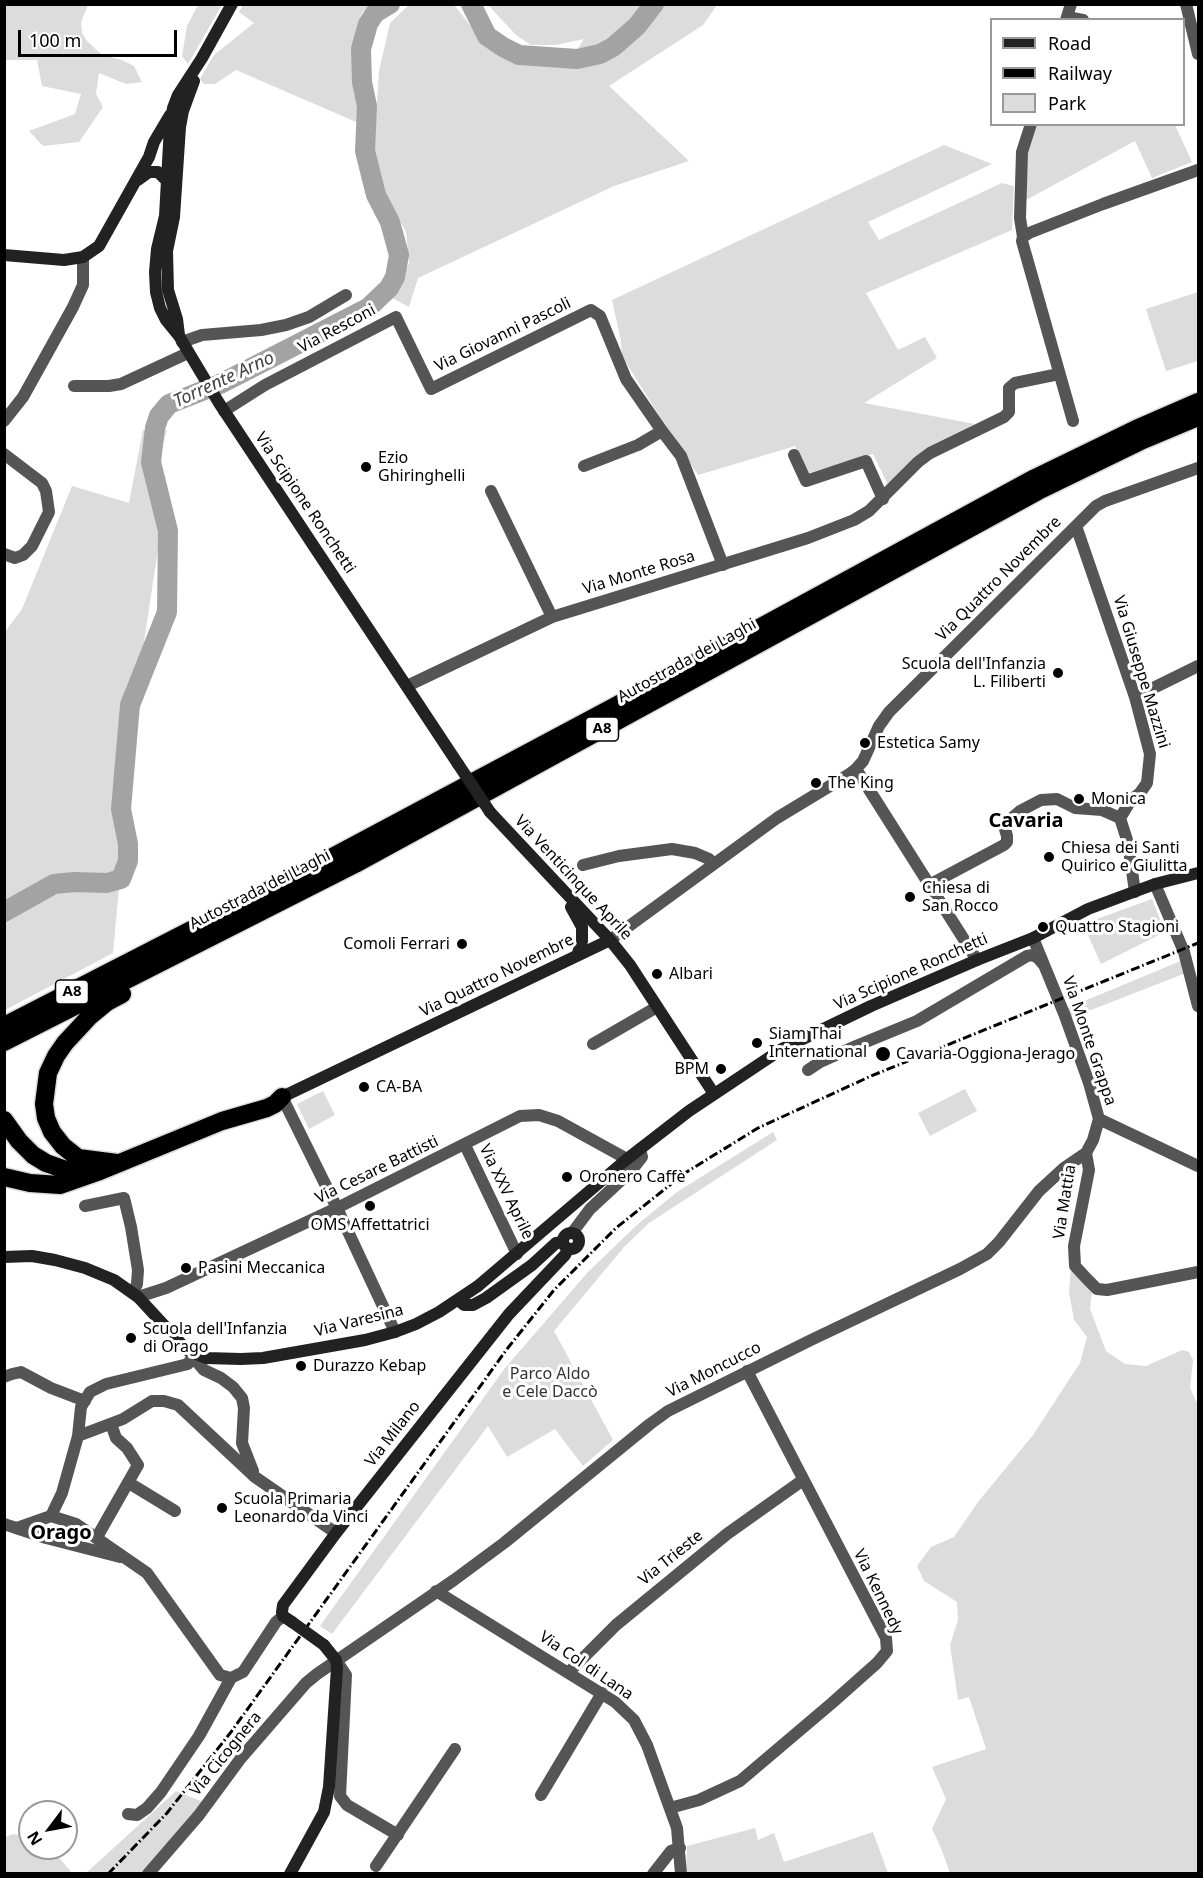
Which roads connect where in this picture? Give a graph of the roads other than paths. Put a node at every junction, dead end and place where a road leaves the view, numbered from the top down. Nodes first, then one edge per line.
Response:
1 (232, 4) edge
2 (1071, 4) edge
3 (1186, 4) edge
4 (1066, 18) edge
5 (1189, 35) edge
6 (1198, 54) edge
7 (202, 58) junction
8 (173, 108) junction
9 (1030, 126) edge
10 (173, 150) junction
11 (149, 157) junction
12 (1198, 170) edge
13 (137, 180) junction
14 (167, 181) junction
15 (1023, 237) junction
16 (4, 255) edge
17 (83, 257) junction
18 (345, 295) dead end
19 (183, 344) junction
20 (1059, 374) junction
21 (74, 386) dead end
22 (431, 389) joint
23 (1198, 402) edge
24 (221, 407) junction
25 (1198, 417) edge
26 (4, 421) edge
27 (1073, 421) dead end
28 (663, 431) junction
29 (4, 454) edge
30 (794, 455) dead end
31 (584, 466) dead end
32 (1198, 468) edge
33 (491, 491) dead end
34 (883, 499) junction
35 (1076, 526) junction
36 (4, 554) edge
37 (723, 565) junction
38 (552, 617) junction
39 (1198, 666) edge
40 (407, 686) junction
41 (1135, 697) junction
42 (856, 769) junction
43 (1120, 818) junction
44 (355, 864) junction
45 (714, 864) junction
46 (583, 865) dead end
47 (1198, 873) edge
48 (554, 881) junction
49 (1155, 884) junction
50 (929, 885) junction
51 (1135, 892) junction
52 (1033, 938) junction
53 (610, 940) junction
54 (577, 956) junction
55 (139, 958) junction
56 (977, 960) junction
57 (1046, 968) junction
58 (1194, 969) edge
59 (1198, 1005) edge
60 (657, 1007) junction
61 (4, 1019) edge
62 (4, 1026) edge
63 (4, 1042) edge
64 (593, 1044) dead end
65 (808, 1070) dead end
66 (714, 1094) junction
67 (282, 1097) junction
68 (1099, 1119) junction
69 (4, 1120) edge
70 (465, 1145) junction
71 (640, 1149) junction
72 (1086, 1153) junction
73 (627, 1159) junction
74 (1198, 1166) edge
75 (109, 1167) junction
76 (4, 1177) edge
77 (85, 1206) dead end
78 (337, 1209) junction
79 (565, 1246) junction
80 (517, 1254) junction
81 (4, 1257) edge
82 (1198, 1272) edge
83 (136, 1295) junction
84 (458, 1300) junction
85 (395, 1332) junction
86 (194, 1354) junction
87 (747, 1371) junction
88 (4, 1377) edge
89 (85, 1401) junction
90 (111, 1424) junction
91 (78, 1436) junction
92 (255, 1477) junction
93 (803, 1480) junction
94 (129, 1484) junction
95 (175, 1510) dead end
96 (48, 1517) junction
97 (4, 1524) edge
98 (83, 1527) junction
99 (17, 1528) junction
100 (336, 1533) junction
101 (97, 1537) junction
102 (46, 1538) junction
103 (78, 1545) junction
104 (124, 1558) junction
105 (436, 1592) junction
106 (288, 1619) junction
107 (336, 1660) junction
108 (569, 1672) junction
109 (231, 1678) junction
110 (602, 1693) junction
111 (455, 1749) dead end
112 (541, 1795) dead end
113 (670, 1808) junction
114 (128, 1815) dead end
115 (398, 1835) junction
116 (680, 1848) junction
117 (376, 1866) dead end
118 (148, 1874) edge
119 (290, 1874) edge
120 (653, 1874) edge
121 (681, 1874) edge

1 - 7 street
2 - 4 street
3 - 5 street
5 - 6 street
7 - 8 street
7 - 10 street
8 - 10 street
8 - 11 street
9 - 15 street
10 - 11 street
10 - 14 street, Via Scipione Ronchetti
10 - 19 street, Via Scipione Ronchetti
11 - 13 street
12 - 15 street
13 - 14 street
13 - 17 street
14 - 19 street, Via Scipione Ronchetti
15 - 20 street
16 - 17 street
17 - 26 street
18 - 19 street
19 - 21 street
19 - 24 street, Via Scipione Ronchetti
20 - 27 street
20 - 34 street, Via Monte Rosa
22 - 24 street, Via Resconi
22 - 28 street, Via Giovanni Pascoli
23 - 55 highway, Autostrada dei Laghi / A8
24 - 40 street, Via Scipione Ronchetti
25 - 44 highway, Autostrada dei Laghi / A8
28 - 31 street
28 - 37 street, Via Giovanni Pascoli
29 - 36 street
30 - 34 street
32 - 35 street, Via Quattro Novembre
33 - 38 street
34 - 37 street, Via Monte Rosa
35 - 41 street, Via Giuseppe Mazzini
35 - 42 street, Via Quattro Novembre
37 - 38 street, Via Monte Rosa
38 - 40 street, Via Monte Rosa
39 - 41 street
40 - 48 street, Via Venticinque Aprile, bridge
41 - 43 street, Via Giuseppe Mazzini
42 - 45 street, Via Quattro Novembre
42 - 50 street
43 - 50 street
43 - 51 street
44 - 63 highway, Autostrada dei Laghi / A8
44 - 75 highway
45 - 46 street
45 - 53 street, Via Quattro Novembre
47 - 49 street, Via Scipione Ronchetti
48 - 53 street, Via Venticinque Aprile
48 - 54 street
49 - 51 street, Via Scipione Ronchetti
49 - 58 street
50 - 56 street
51 - 52 street, Via Scipione Ronchetti
52 - 56 street, Via Scipione Ronchetti
52 - 57 street, Via Monte Grappa
53 - 54 street, Via Quattro Novembre
53 - 60 street, Via Venticinque Aprile
54 - 67 street, Via Quattro Novembre
55 - 61 highway
55 - 62 highway, Autostrada dei Laghi / A8
56 - 66 street, Via Scipione Ronchetti
57 - 65 street
57 - 68 street, Via Monte Grappa
58 - 59 street
60 - 64 street
60 - 66 street, Via Venticinque Aprile
66 - 71 street, Via Scipione Ronchetti
67 - 75 highway
67 - 78 street
68 - 72 street
68 - 74 street, Via Monte Grappa
69 - 75 highway
70 - 73 street, Via Cesare Battisti
70 - 78 street, Via Cesare Battisti
70 - 80 street, Via XXV Aprile
71 - 73 street, Via Scipione Ronchetti
71 - 79 street, Via Milano
72 - 82 street, Via Mattia
72 - 87 street, Via Moncucco
73 - 80 street, Via Varesina
75 - 76 highway
77 - 83 street
78 - 83 street, Via Cesare Battisti
78 - 85 street
79 - 84 street, Via Milano
79 - 100 street, Via Milano
80 - 84 street, Via Varesina
81 - 83 street
83 - 86 street
84 - 85 street, Via Varesina
85 - 86 street, Via Varesina
86 - 89 street
86 - 92 street
87 - 93 street, Via Kennedy
87 - 105 street, Via Moncucco
88 - 89 street
89 - 91 street
90 - 91 street
90 - 92 street
90 - 94 street
91 - 96 street
92 - 100 street
93 - 108 street, Via Trieste
93 - 113 street, Via Kennedy
94 - 95 street
94 - 101 street
96 - 98 street
96 - 99 street
96 - 102 street
97 - 99 street
98 - 101 street
98 - 103 street
99 - 102 street
100 - 106 street, Via Milano
101 - 104 street
102 - 103 street
103 - 104 street
104 - 109 street
105 - 107 street, Via Moncucco
105 - 108 street, Via Col di Lana
106 - 107 street, bridge
106 - 109 street
107 - 115 street
107 - 118 street, Via Cicognera
107 - 119 street
108 - 110 street, Via Col di Lana
109 - 114 street
110 - 112 street
110 - 113 street, Via Col di Lana
111 - 115 street
113 - 116 street, Via Col di Lana
115 - 117 street
116 - 120 street
116 - 121 street, Via Col di Lana

